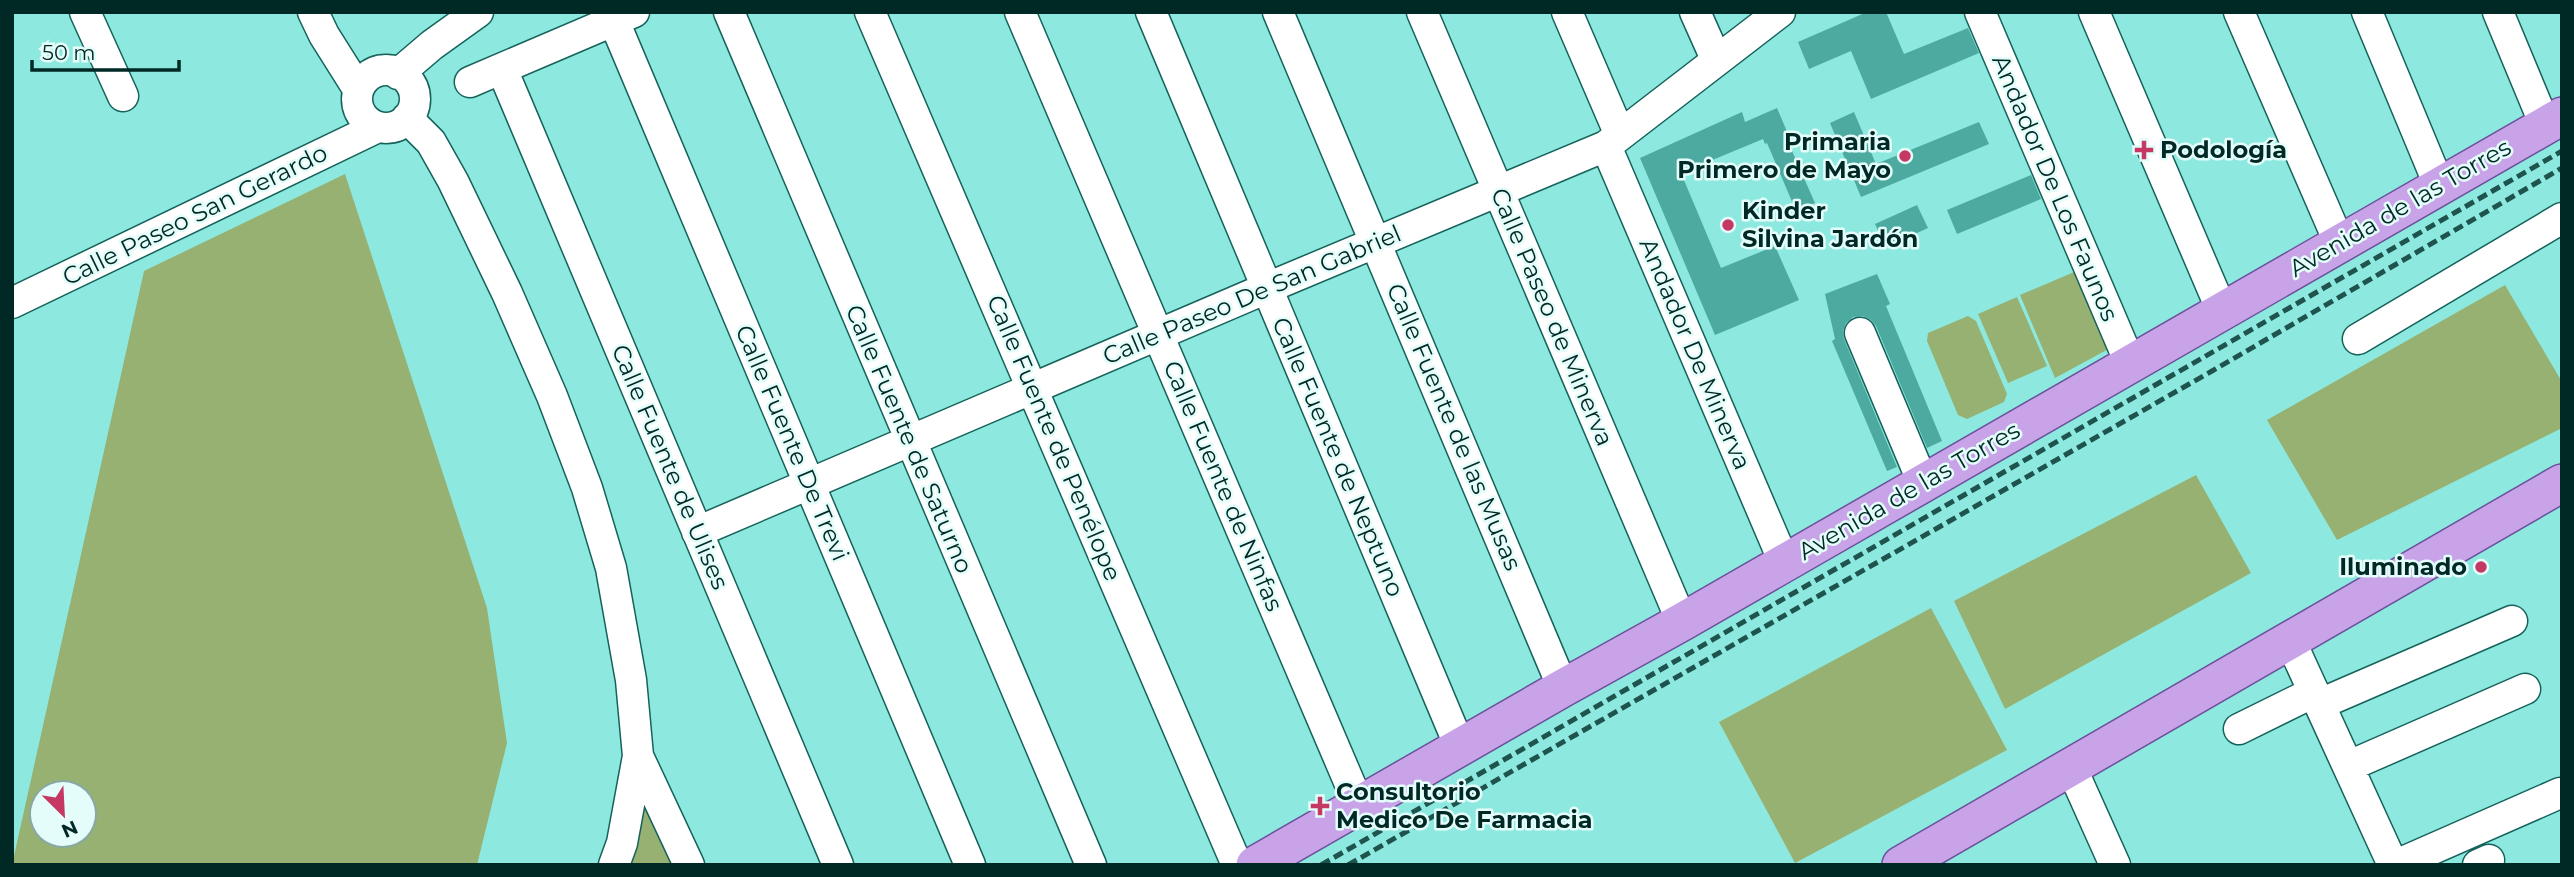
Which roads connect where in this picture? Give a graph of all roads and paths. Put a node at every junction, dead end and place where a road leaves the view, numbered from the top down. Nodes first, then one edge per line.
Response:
1 (85, 12) edge
2 (313, 12) edge
3 (478, 12) edge
4 (729, 12) edge
5 (870, 12) edge
6 (1020, 12) edge
7 (1150, 12) edge
8 (1278, 12) edge
9 (1422, 12) edge
10 (1567, 12) edge
11 (1695, 12) edge
12 (1780, 12) edge
13 (1980, 12) edge
14 (2094, 12) edge
15 (2239, 12) edge
16 (2367, 12) edge
17 (2498, 12) edge
18 (624, 17) edge
19 (1716, 59) junction
20 (502, 69) junction
21 (398, 74) junction
22 (470, 82) dead end
23 (358, 89) junction
24 (123, 96) dead end
25 (407, 118) junction
26 (2553, 120) edge
27 (378, 127) junction
28 (1613, 141) junction
29 (2439, 185) junction
30 (1499, 192) junction
31 (2562, 218) edge
32 (2339, 242) junction
33 (1377, 243) junction
34 (1267, 288) junction
35 (12, 303) edge
36 (2222, 311) junction
37 (1860, 333) dead end
38 (1158, 334) junction
39 (2358, 339) dead end
40 (2130, 363) junction
41 (1032, 389) junction
42 (909, 440) junction
43 (1923, 483) junction
44 (2562, 483) edge
45 (809, 484) junction
46 (697, 532) junction
47 (1784, 562) junction
48 (2512, 621) dead end
49 (1682, 622) junction
50 (2290, 640) junction
51 (1563, 688) junction
52 (2525, 689) dead end
53 (2317, 698) junction
54 (2239, 729) dead end
55 (1460, 747) junction
56 (638, 756) junction
57 (2349, 766) junction
58 (2071, 767) junction
59 (2560, 793) dead end
60 (1359, 805) junction
61 (614, 865) edge
62 (689, 865) edge
63 (838, 865) edge
64 (970, 865) edge
65 (1091, 865) edge
66 (1237, 865) edge
67 (1255, 865) edge
68 (1901, 865) edge
69 (2115, 865) edge
70 (2394, 865) edge

1 - 24 street
2 - 23 street
3 - 21 street
4 - 42 street, Calle Fuente de Saturno
5 - 41 street, Calle Fuente de Penélope
6 - 38 street, Calle Fuente de Ninfas
7 - 34 street, Calle Fuente de Neptuno
8 - 33 street, Calle Fuente de las Musas
9 - 30 street, Calle Paseo de Minerva
10 - 28 street, Andador De Minerva
11 - 19 street
12 - 19 street, Calle Paseo De San Gabriel
13 - 40 street, Andador De Los Faunos
14 - 36 street
15 - 32 street
16 - 29 street
17 - 26 street
18 - 20 street
18 - 45 street, Calle Fuente De Trevi
19 - 28 street, Calle Paseo De San Gabriel
20 - 22 street
20 - 46 street, Calle Fuente de Ulises
21 - 23 street
21 - 25 street
23 - 27 street
25 - 27 street
25 - 56 street
26 - 29 main road, Avenida de las Torres
27 - 35 street, Calle Paseo San Gerardo
28 - 30 street, Calle Paseo De San Gabriel
28 - 47 street, Andador De Minerva
29 - 32 main road, Avenida de las Torres
30 - 33 street, Calle Paseo De San Gabriel
30 - 49 street, Calle Paseo de Minerva
31 - 39 street
32 - 36 main road, Avenida de las Torres
33 - 34 street, Calle Paseo De San Gabriel
33 - 51 street, Calle Fuente de las Musas
34 - 38 street, Calle Paseo De San Gabriel
34 - 55 street, Calle Fuente de Neptuno
36 - 40 main road, Avenida de las Torres
37 - 43 street
38 - 41 street, Calle Paseo De San Gabriel
38 - 60 street, Calle Fuente de Ninfas
40 - 43 main road, Avenida de las Torres
41 - 42 street, Calle Paseo De San Gabriel
41 - 66 street, Calle Fuente de Penélope
42 - 45 street, Calle Paseo De San Gabriel
42 - 65 street, Calle Fuente de Saturno
43 - 47 main road, Avenida de las Torres
44 - 50 main road
45 - 46 street, Calle Paseo De San Gabriel
45 - 64 street, Calle Fuente De Trevi
46 - 63 street, Calle Fuente de Ulises
47 - 49 main road, Avenida de las Torres
48 - 53 street
49 - 51 main road, Avenida de las Torres
50 - 53 street
50 - 58 main road
51 - 55 main road, Avenida de las Torres
52 - 57 street
53 - 54 street
53 - 57 street
55 - 60 main road, Avenida de las Torres
56 - 61 street
56 - 62 street
57 - 70 street
58 - 68 main road
58 - 69 street
59 - 70 street
60 - 67 main road, Avenida de las Torres

